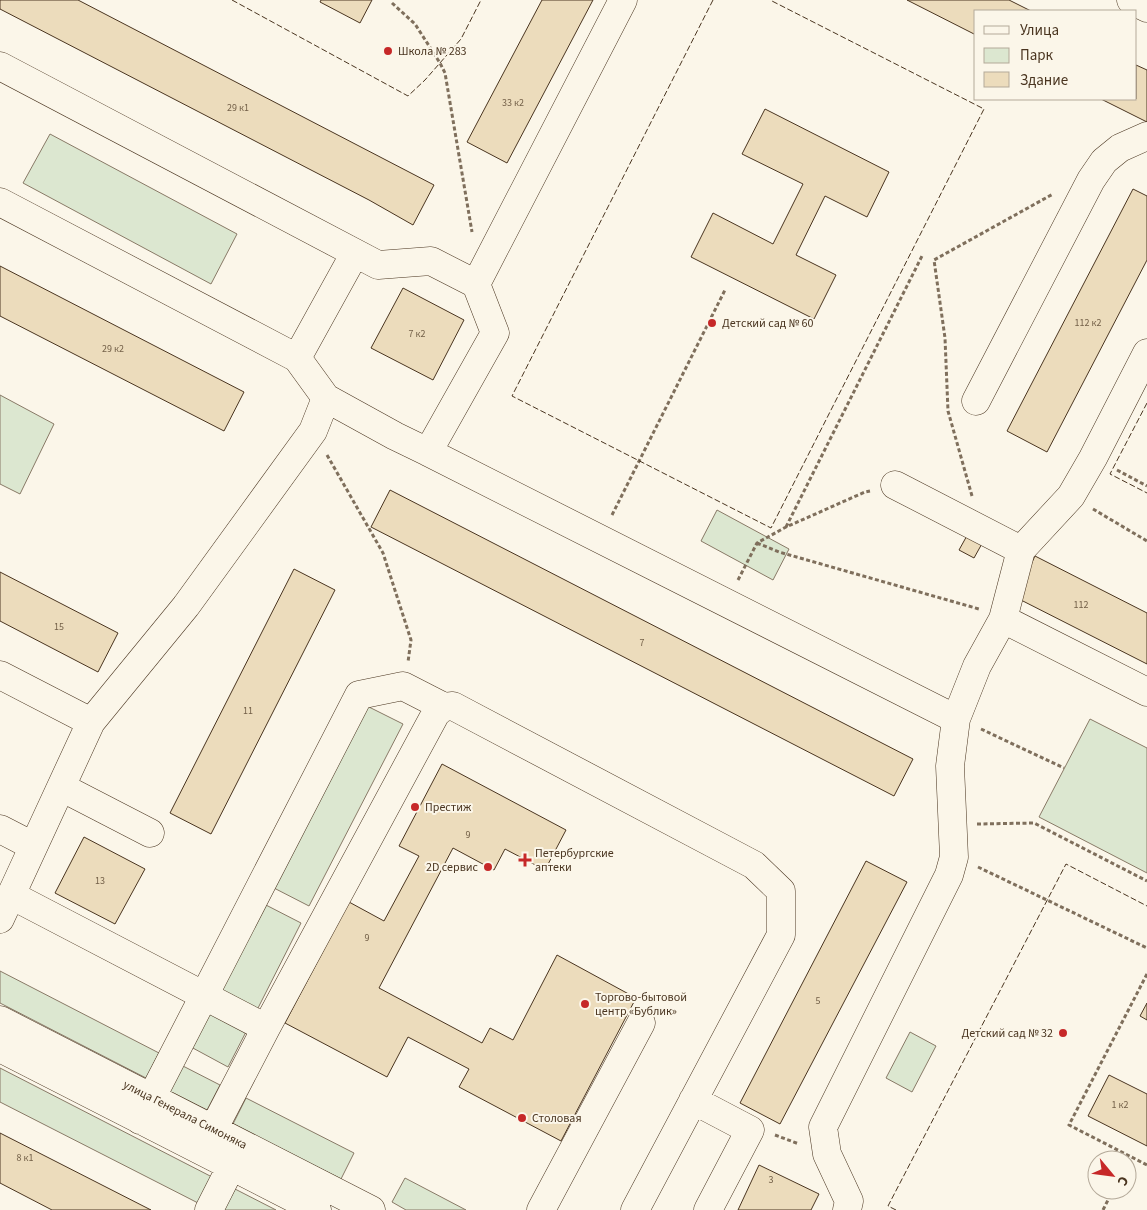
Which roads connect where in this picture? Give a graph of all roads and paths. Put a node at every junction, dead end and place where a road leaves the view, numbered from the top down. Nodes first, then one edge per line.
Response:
1 (623, 0) edge
2 (1131, 0) edge
3 (392, 2) dead end
4 (1147, 8) edge
5 (0, 66) edge
6 (1147, 136) edge
7 (1054, 194) dead end
8 (0, 202) edge
9 (355, 253) junction
10 (923, 254) dead end
11 (934, 260) dead end
12 (482, 274) junction
13 (724, 290) dead end
14 (1147, 353) edge
15 (297, 358) junction
16 (326, 398) junction
17 (976, 401) dead end
18 (314, 431) junction
19 (428, 452) junction
20 (1093, 458) junction
21 (895, 485) joint
22 (1147, 486) edge
23 (1070, 496) junction
24 (786, 528) junction
25 (600, 538) junction
26 (1147, 541) edge
27 (757, 543) junction
28 (1022, 550) junction
29 (726, 602) junction
30 (1003, 618) junction
31 (0, 675) edge
32 (403, 686) junction
33 (1147, 692) edge
34 (444, 707) junction
35 (956, 719) junction
36 (91, 722) junction
37 (1064, 768) dead end
38 (61, 787) junction
39 (952, 824) junction
40 (0, 829) edge
41 (150, 833) dead end
42 (33, 846) junction
43 (954, 858) junction
44 (1147, 881) edge
45 (6, 907) edge
46 (1147, 948) edge
47 (1147, 974) edge
48 (204, 996) junction
49 (0, 1020) edge
50 (641, 1023) dead end
51 (266, 1028) junction
52 (0, 1048) edge
53 (693, 1100) junction
54 (146, 1109) junction
55 (750, 1130) junction
56 (208, 1140) junction
57 (1117, 1150) edge
58 (827, 1154) junction
59 (236, 1155) junction
60 (209, 1210) edge
61 (316, 1210) edge
62 (371, 1210) edge
63 (541, 1210) edge
64 (635, 1210) edge
65 (708, 1210) edge
66 (847, 1210) edge

1 - 12 street
2 - 4 street
3 - 12 path
5 - 9 street
6 - 17 street
7 - 11 path
8 - 15 street
9 - 12 street
9 - 15 street
10 - 24 path
12 - 19 street
13 - 25 path
14 - 20 street
15 - 16 street
16 - 18 street
16 - 19 street
18 - 32 path
18 - 36 street
19 - 25 street
20 - 22 path
20 - 23 street
21 - 24 path
21 - 28 street
23 - 26 path
23 - 28 street
24 - 27 path
25 - 29 street
27 - 29 path
27 - 30 path
28 - 30 street
29 - 35 street
30 - 33 street
30 - 35 street
31 - 36 street
32 - 34 street
32 - 48 street
34 - 51 street
34 - 53 street
35 - 37 path
35 - 39 street
36 - 38 street
38 - 41 street
38 - 42 street
39 - 43 street
39 - 44 path
40 - 42 street
42 - 45 street
43 - 46 path
43 - 58 street
45 - 48 street
47 - 57 path
48 - 51 street
48 - 54 street
49 - 54 street, улица Генерала Симоняка
50 - 63 street
51 - 56 street
52 - 54 street, улица Генерала Симоняка
53 - 55 street
53 - 64 street
54 - 56 street, улица Генерала Симоняка
55 - 58 path
55 - 65 street
56 - 59 street, улица Генерала Симоняка
58 - 66 street
59 - 60 street
59 - 61 street, улица Генерала Симоняка
59 - 62 street, улица Генерала Симоняка

